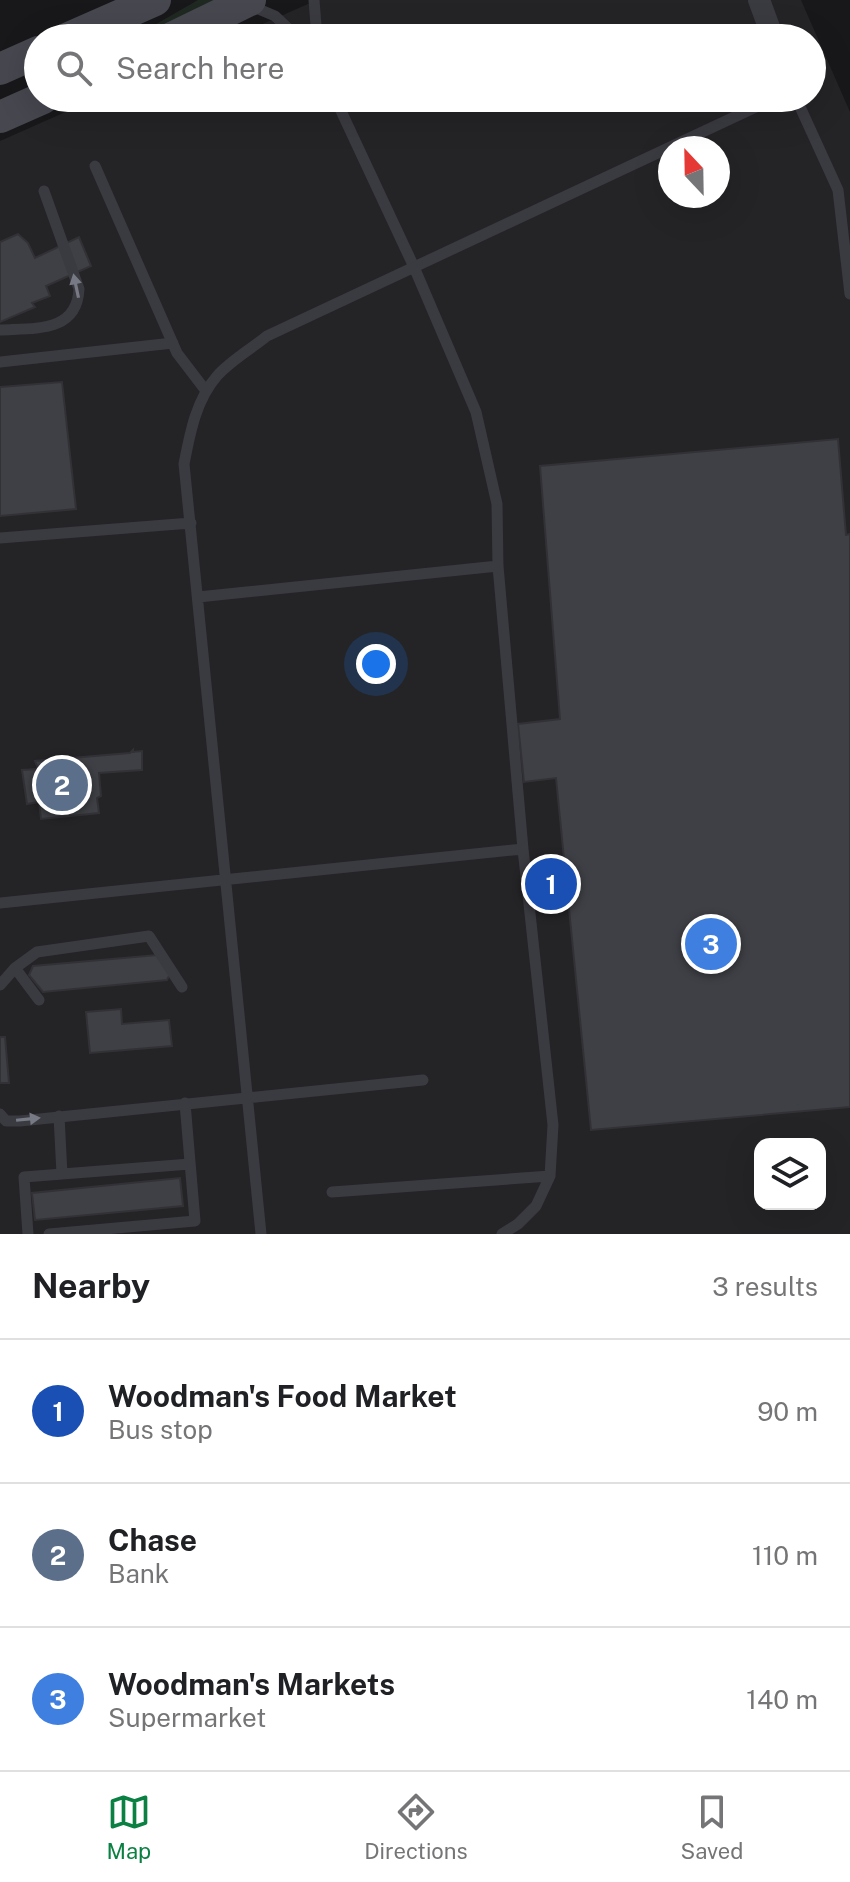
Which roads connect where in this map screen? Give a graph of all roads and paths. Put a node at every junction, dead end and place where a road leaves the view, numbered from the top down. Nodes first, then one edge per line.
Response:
1 (155, 0) edge
2 (314, 0) edge
3 (759, 0) edge
4 (247, 1) edge
5 (101, 24) edge
6 (200, 24) edge
7 (283, 24) edge
8 (316, 24) edge
9 (768, 24) edge
10 (24, 58) edge
11 (0, 69) edge
12 (24, 106) edge
13 (342, 112) edge
14 (745, 112) edge
15 (802, 112) edge
16 (0, 117) edge
17 (95, 166) dead end
18 (44, 191) dead end
19 (414, 267) junction
20 (850, 294) edge
21 (0, 330) edge
22 (173, 343) junction
23 (0, 362) edge
24 (206, 391) junction
25 (191, 523) junction
26 (0, 538) edge
27 (498, 566) junction
28 (198, 597) junction
29 (523, 849) junction
30 (228, 879) junction
31 (0, 903) edge
32 (15, 968) junction
33 (0, 985) edge
34 (182, 987) dead end
35 (39, 1000) dead end
36 (423, 1080) dead end
37 (248, 1097) junction
38 (185, 1103) junction
39 (0, 1114) edge
40 (59, 1116) junction
41 (190, 1164) junction
42 (62, 1174) junction
43 (550, 1176) junction
44 (332, 1192) dead end
45 (28, 1234) edge
46 (49, 1234) edge
47 (261, 1234) edge
48 (502, 1234) edge

1 - 5 street
2 - 8 lane
3 - 9 street
4 - 6 street
4 - 7 lane
10 - 11 street
12 - 16 street
13 - 19 lane
14 - 19 lane
15 - 20 lane
17 - 22 lane
21 -> 18 lane
19 - 24 lane
19 - 27 lane
22 - 23 lane
22 - 24 lane
24 - 25 lane
25 - 26 lane
25 - 28 lane
27 - 28 lane
27 - 29 lane
28 - 30 lane
29 - 30 lane
29 - 43 lane
30 - 31 lane
30 - 37 lane
32 - 33 lane
32 - 34 lane
32 - 35 lane
36 - 37 lane
37 - 38 lane
37 - 47 lane
38 - 40 lane
38 - 41 lane
39 -> 40 lane
40 - 42 lane
41 - 42 lane
41 - 46 lane
42 - 45 lane
43 - 44 lane
43 - 48 lane

